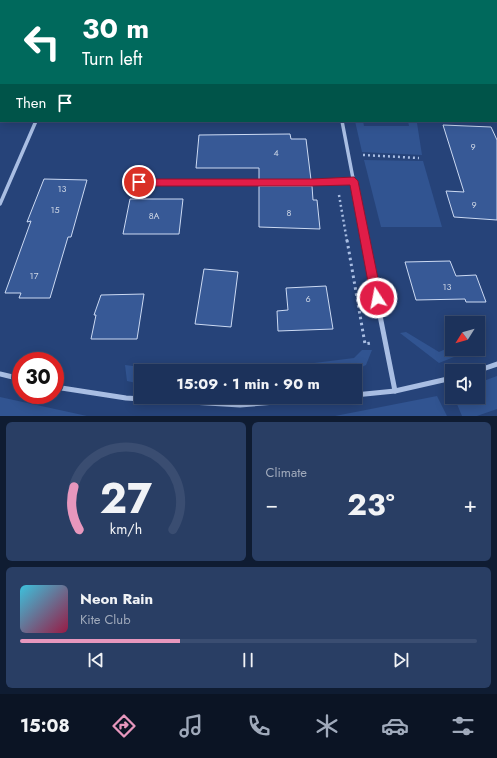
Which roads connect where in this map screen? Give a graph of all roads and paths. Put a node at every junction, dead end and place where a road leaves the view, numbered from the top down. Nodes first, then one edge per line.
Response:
1 (36, 122) edge
2 (342, 122) edge
3 (348, 154) junction
4 (419, 158) dead end
5 (354, 181) junction
6 (139, 182) dead end
7 (0, 204) edge
8 (497, 364) edge
9 (485, 368) edge
10 (0, 374) edge
11 (12, 377) edge
12 (445, 380) edge
13 (64, 388) edge
14 (395, 391) junction
15 (362, 394) edge
16 (134, 398) edge
17 (224, 404) edge
18 (252, 404) edge

1 - 7 street
2 - 3 street
3 - 4 path
3 - 5 street
5 - 6 lane
5 - 14 street
8 - 9 street
10 - 11 street
12 - 14 street
13 - 16 street
14 - 15 street
17 - 18 street

